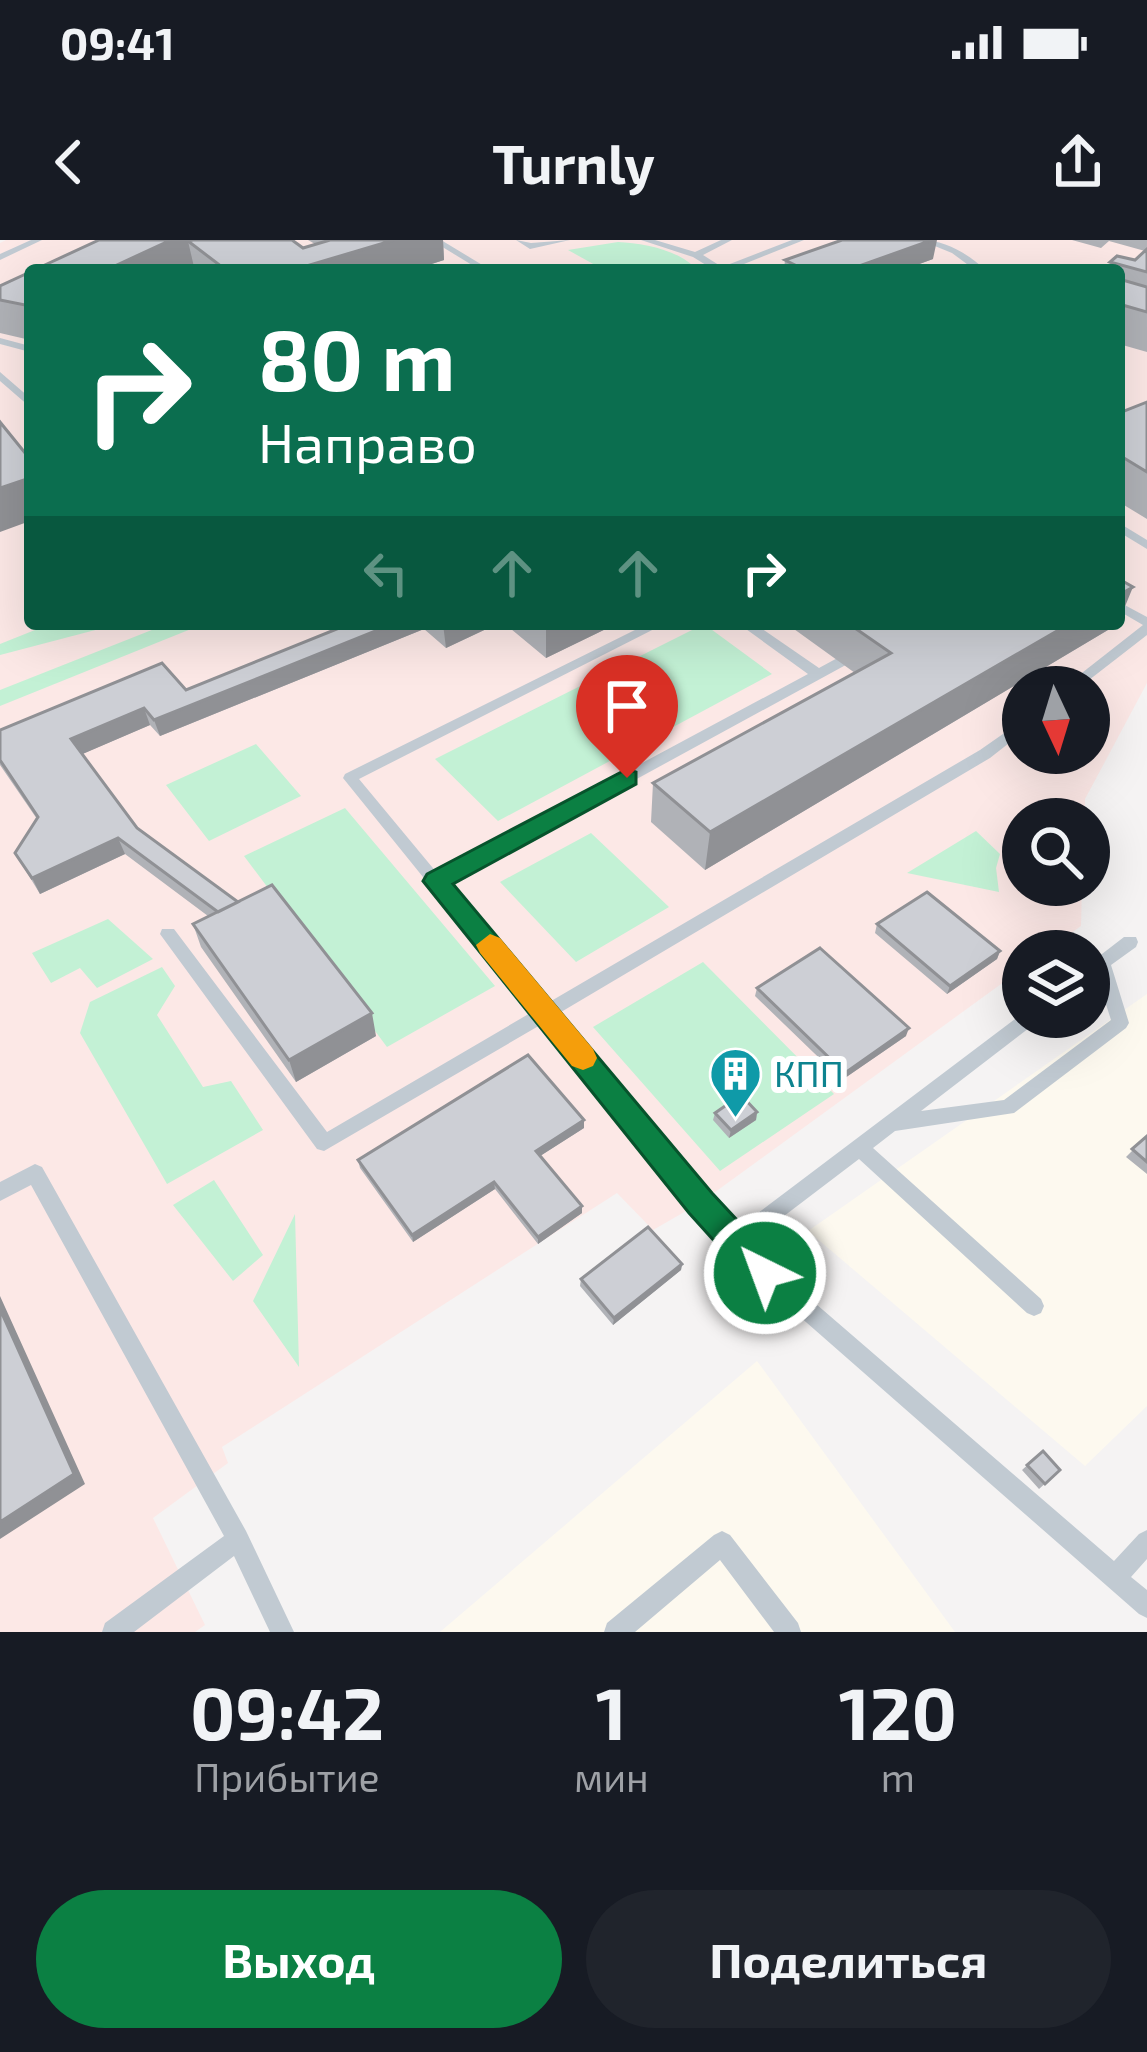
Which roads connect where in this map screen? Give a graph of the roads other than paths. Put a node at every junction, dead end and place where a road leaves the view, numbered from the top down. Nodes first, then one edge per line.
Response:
1 (38, 240) edge
2 (434, 240) edge
3 (520, 240) edge
4 (566, 240) edge
5 (645, 240) edge
6 (728, 240) edge
7 (800, 240) edge
8 (924, 240) edge
9 (696, 255) junction
10 (0, 257) edge
11 (476, 264) edge
12 (711, 264) edge
13 (737, 264) edge
14 (973, 264) edge
15 (0, 376) edge
16 (24, 398) edge
17 (1147, 625) edge
18 (645, 630) edge
19 (755, 630) edge
20 (873, 644) edge
21 (1097, 666) edge
22 (818, 674) junction
23 (1002, 741) edge
24 (436, 881) junction
25 (168, 934) dead end
26 (1130, 942) dead end
27 (1110, 957) edge
28 (1110, 1000) edge
29 (545, 1011) junction
30 (1110, 1030) edge
31 (1003, 1038) edge
32 (1100, 1038) edge
33 (890, 1124) junction
34 (859, 1147) junction
35 (0, 1192) edge
36 (736, 1241) junction
37 (1034, 1306) dead end
38 (238, 1539) junction
39 (1147, 1542) edge
40 (1116, 1576) junction
41 (1147, 1606) edge
42 (115, 1632) edge
43 (282, 1632) edge
44 (616, 1632) edge
45 (789, 1632) edge

1 - 10 lane
2 - 11 lane
3 - 4 lane
5 - 9 lane
6 - 9 lane
7 - 13 lane
8 - 14 lane
9 - 12 lane
15 - 16 lane
17 - 21 lane
18 - 24 lane
19 - 22 lane
20 - 22 lane
22 - 24 lane
23 - 29 lane
24 - 29 lane
25 - 29 lane
26 - 27 lane
28 - 30 lane
29 - 36 lane
31 - 33 lane
32 - 33 lane
33 - 34 lane
34 - 36 lane
34 - 37 lane
35 - 38 lane
36 - 40 lane
38 - 42 lane
38 - 43 lane
39 - 40 lane
40 - 41 lane
44 - 45 lane

